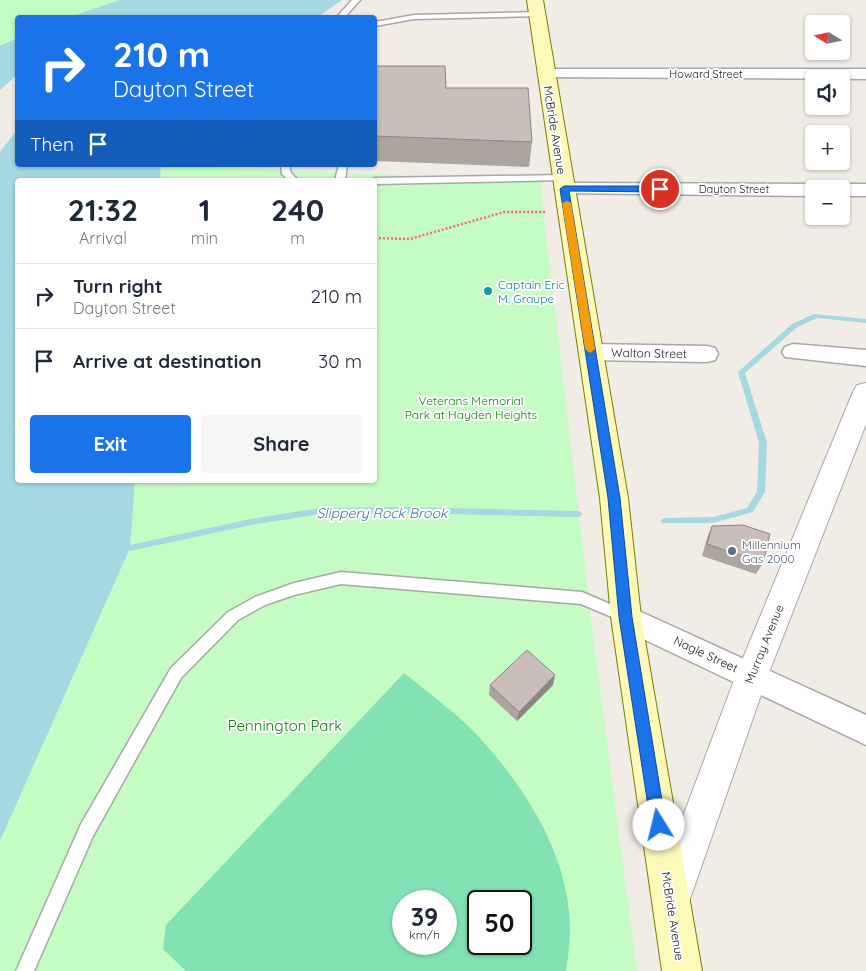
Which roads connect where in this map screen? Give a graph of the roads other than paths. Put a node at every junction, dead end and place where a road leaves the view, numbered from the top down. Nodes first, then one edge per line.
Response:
1 (356, 0) edge
2 (536, 7) edge
3 (342, 15) edge
4 (378, 24) edge
5 (547, 74) junction
6 (866, 74) edge
7 (285, 167) edge
8 (291, 178) edge
9 (377, 181) edge
10 (805, 190) edge
11 (850, 190) edge
12 (866, 190) edge
13 (565, 193) junction
14 (590, 352) junction
15 (793, 352) dead end
16 (707, 354) dead end
17 (866, 358) edge
18 (866, 392) edge
19 (626, 617) junction
20 (752, 675) junction
21 (866, 730) edge
22 (671, 900) junction
23 (25, 971) edge
24 (682, 971) edge

1 - 3 lane
2 - 4 lane
2 - 5 main road, McBride Avenue
5 - 6 street, Howard Street
5 - 13 main road, McBride Avenue
7 - 8 lane
9 - 13 lane
10 - 13 street, Dayton Street
11 - 12 street
13 - 14 main road, McBride Avenue
14 - 16 street, Walton Street
14 - 19 main road, McBride Avenue
15 - 17 street
18 - 20 street, Murray Avenue
19 - 20 street, Nagle Street
19 - 22 main road, McBride Avenue
19 - 23 lane
20 - 21 street, Nagle Street
20 - 22 street, Murray Avenue
22 - 24 main road, McBride Avenue

